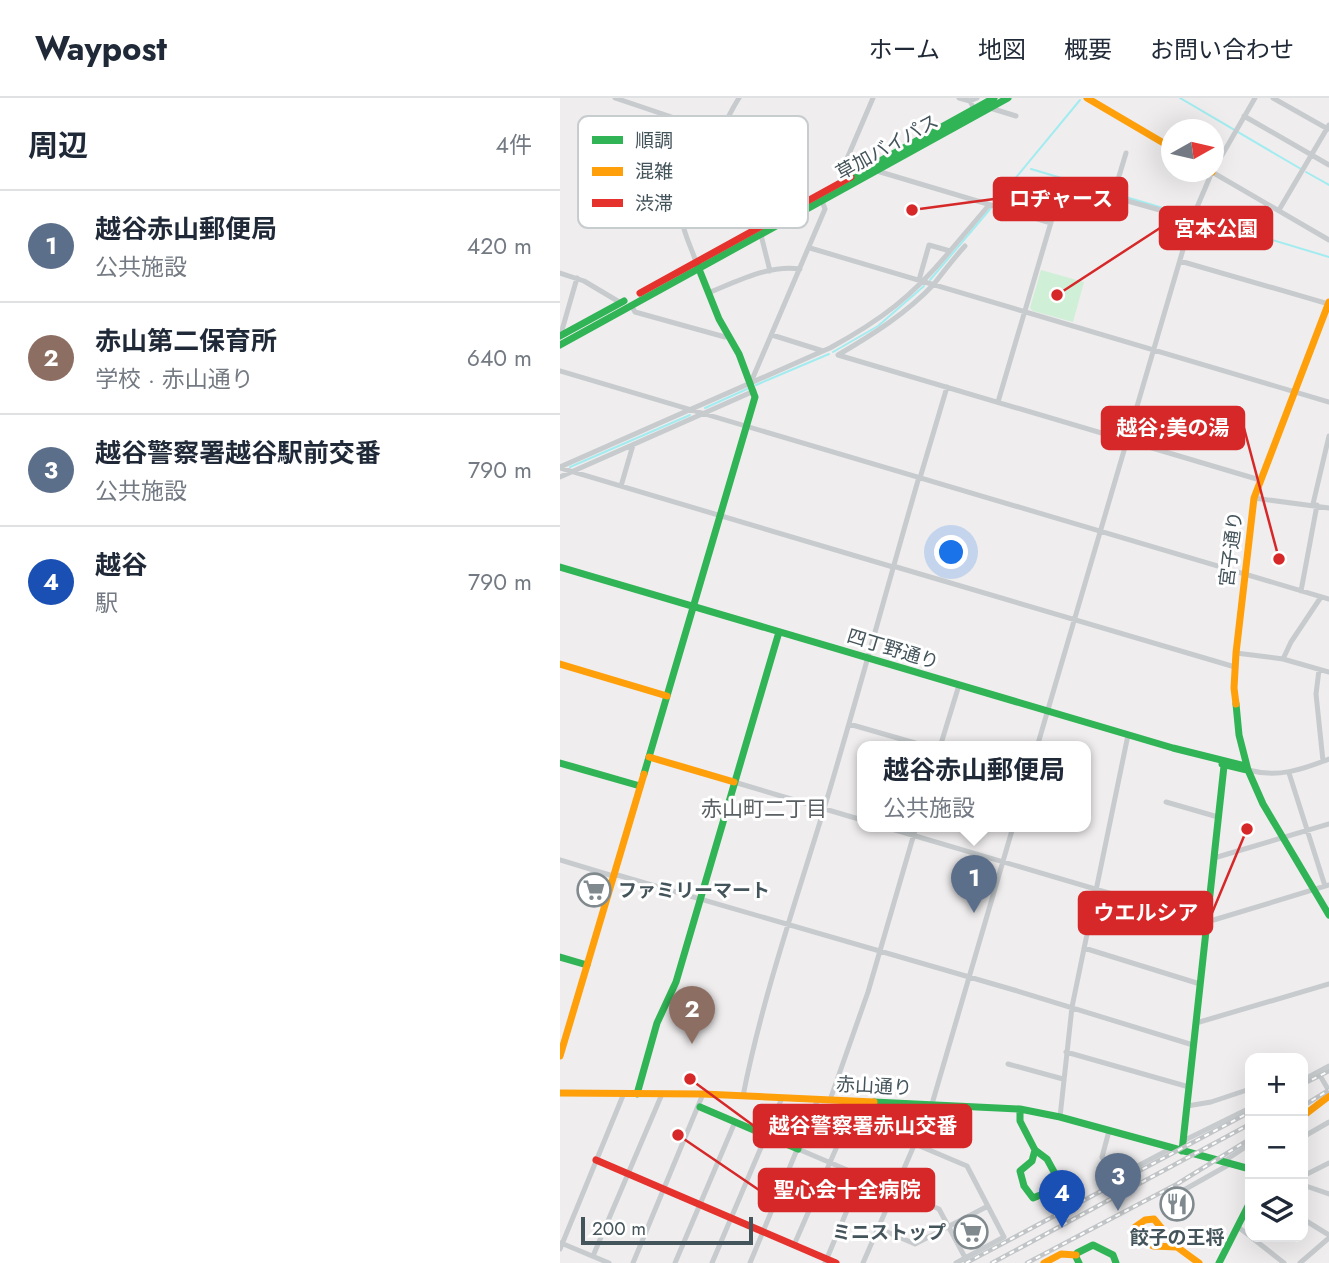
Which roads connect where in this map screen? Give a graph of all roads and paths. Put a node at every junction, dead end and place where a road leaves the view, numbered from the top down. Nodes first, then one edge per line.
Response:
1 (615, 98) edge
2 (739, 98) edge
3 (873, 98) edge
4 (959, 98) edge
5 (994, 98) edge
6 (1008, 98) edge
7 (1087, 98) edge
8 (1255, 98) edge
9 (1273, 98) edge
10 (974, 103) edge
11 (990, 108) junction
12 (668, 116) edge
13 (729, 116) edge
14 (1016, 116) dead end
15 (1244, 116) junction
16 (1328, 128) edge
17 (1161, 142) edge
18 (1224, 150) edge
19 (1126, 153) dead end
20 (1312, 154) junction
21 (1329, 164) edge
22 (877, 171) junction
23 (1224, 178) edge
24 (1207, 182) edge
25 (840, 183) junction
26 (1113, 196) junction
27 (808, 201) edge
28 (822, 201) junction
29 (989, 205) junction
30 (808, 209) edge
31 (1279, 210) junction
32 (1192, 219) junction
33 (1051, 223) junction
34 (684, 228) edge
35 (760, 228) edge
36 (774, 228) edge
37 (761, 235) junction
38 (1329, 240) edge
39 (965, 246) dead end
40 (810, 248) junction
41 (950, 251) junction
42 (1180, 261) junction
43 (698, 266) junction
44 (800, 269) junction
45 (770, 271) junction
46 (560, 273) edge
47 (577, 278) junction
48 (921, 281) junction
49 (932, 285) junction
50 (708, 293) junction
51 (621, 303) junction
52 (1329, 304) edge
53 (631, 305) junction
54 (1025, 313) junction
55 (562, 335) edge
56 (728, 335) junction
57 (772, 335) junction
58 (560, 345) edge
59 (823, 351) junction
60 (1154, 351) junction
61 (560, 371) edge
62 (947, 387) junction
63 (753, 388) junction
64 (1294, 392) junction
65 (998, 402) junction
66 (1329, 402) edge
67 (692, 409) junction
68 (704, 414) junction
69 (746, 427) junction
70 (1329, 436) edge
71 (1128, 440) junction
72 (633, 445) junction
73 (560, 468) edge
74 (571, 472) junction
75 (560, 477) edge
76 (920, 477) junction
77 (1259, 480) junction
78 (621, 486) junction
79 (1254, 498) junction
80 (1315, 505) junction
81 (1329, 508) edge
82 (720, 515) junction
83 (1101, 531) junction
84 (893, 566) junction
85 (560, 567) edge
86 (1244, 573) junction
87 (1301, 591) junction
88 (1321, 597) junction
89 (1329, 600) edge
90 (693, 606) junction
91 (1075, 620) junction
92 (779, 632) junction
93 (1236, 653) junction
94 (867, 657) junction
95 (1283, 659) junction
96 (560, 664) edge
97 (1235, 667) junction
98 (1319, 670) junction
99 (1329, 672) edge
100 (959, 685) junction
101 (667, 696) junction
102 (1048, 712) junction
103 (849, 724) junction
104 (1128, 735) junction
105 (908, 741) edge
106 (942, 741) edge
107 (1039, 741) edge
108 (649, 757) junction
109 (1326, 760) edge
110 (560, 763) edge
111 (1221, 764) junction
112 (1248, 770) junction
113 (1289, 773) junction
114 (734, 782) junction
115 (640, 786) junction
116 (1166, 802) dead end
117 (824, 808) junction
118 (1218, 817) junction
119 (857, 818) edge
120 (1329, 824) edge
121 (1307, 830) junction
122 (902, 832) edge
123 (914, 832) edge
124 (1012, 832) edge
125 (913, 835) junction
126 (1282, 837) junction
127 (1214, 858) junction
128 (560, 860) edge
129 (1003, 862) junction
130 (614, 875) junction
131 (1327, 886) edge
132 (1097, 890) junction
133 (1314, 890) junction
134 (700, 898) junction
135 (1329, 915) edge
136 (1207, 922) junction
137 (789, 925) junction
138 (1084, 948) junction
139 (879, 951) junction
140 (560, 957) edge
141 (587, 965) junction
142 (970, 977) junction
143 (1200, 984) junction
144 (1329, 984) edge
145 (1072, 1007) junction
146 (1196, 1023) junction
147 (1193, 1045) junction
148 (1066, 1052) junction
149 (560, 1054) edge
150 (1008, 1064) dead end
151 (1329, 1066) edge
152 (1318, 1072) junction
153 (1308, 1077) edge
154 (1063, 1079) junction
155 (1189, 1087) junction
156 (1245, 1092) edge
157 (560, 1093) edge
158 (624, 1094) junction
159 (637, 1094) junction
160 (662, 1094) junction
161 (703, 1094) junction
162 (1329, 1094) edge
163 (743, 1096) junction
164 (782, 1098) junction
165 (818, 1099) junction
166 (830, 1100) junction
167 (932, 1104) junction
168 (1187, 1106) junction
169 (700, 1107) junction
170 (1020, 1109) junction
171 (1245, 1110) edge
172 (1308, 1112) edge
173 (1060, 1117) junction
174 (735, 1122) junction
175 (1329, 1122) edge
176 (845, 1128) dead end
177 (1109, 1130) junction
178 (1308, 1134) edge
179 (765, 1136) junction
180 (1183, 1141) junction
181 (915, 1144) junction
182 (1245, 1148) edge
183 (798, 1149) junction
184 (1170, 1149) junction
185 (1035, 1150) junction
186 (1182, 1152) junction
187 (596, 1160) junction
188 (829, 1163) junction
189 (1226, 1163) junction
190 (1329, 1163) edge
191 (1245, 1168) edge
192 (629, 1174) junction
193 (1308, 1174) edge
194 (861, 1177) junction
195 (1308, 1187) edge
196 (665, 1189) junction
197 (895, 1190) junction
198 (1329, 1194) edge
199 (1175, 1195) dead end
200 (700, 1204) junction
201 (988, 1206) junction
202 (1245, 1212) edge
203 (732, 1218) junction
204 (1308, 1222) edge
205 (949, 1227) junction
206 (1238, 1227) junction
207 (878, 1228) junction
208 (1164, 1231) junction
209 (763, 1232) junction
210 (1245, 1232) edge
211 (1329, 1236) edge
212 (1258, 1242) edge
213 (561, 1245) edge
214 (794, 1245) junction
215 (1160, 1245) junction
216 (1177, 1247) junction
217 (593, 1256) junction
218 (1078, 1259) edge
219 (826, 1261) edge
220 (966, 1261) edge
221 (610, 1263) edge
222 (634, 1263) edge
223 (675, 1263) edge
224 (712, 1263) edge
225 (750, 1263) edge
226 (836, 1263) edge
227 (863, 1263) edge
228 (956, 1263) edge
229 (1044, 1263) edge
230 (1116, 1263) edge
231 (1199, 1263) edge
232 (1219, 1263) edge
233 (1284, 1263) edge
234 (1300, 1263) edge

1 - 12 street
2 - 13 street
3 - 25 street
4 - 10 street
5 - 10 main road, 草加バイパス
6 - 11 main road, 草加バイパス
7 - 17 main road
8 - 15 street
9 - 16 street
10 - 25 main road, 草加バイパス
11 - 14 street
11 - 22 main road, 草加バイパス
15 - 18 street
15 - 20 street
16 - 20 street
19 - 26 street
20 - 21 street
20 - 31 street
22 - 28 main road, 草加バイパス
22 - 29 street
23 - 31 street
24 - 32 street
25 - 27 main road, 草加バイパス
26 - 32 street
26 - 33 street
28 - 30 main road, 草加バイパス
28 - 40 street
29 - 33 street
29 - 41 street
31 - 38 street
32 - 42 street
33 - 54 street
34 - 43 street
35 - 43 main road, 草加バイパス
36 - 37 main road, 草加バイパス
37 - 43 main road, 草加バイパス
37 - 45 street
39 - 49 street
40 - 44 street
40 - 48 street
41 - 48 street
41 - 48 street
42 - 52 street
42 - 60 street
43 - 50 main road
43 - 51 main road, 草加バイパス
43 - 53 main road, 草加バイパス
44 - 45 street
44 - 57 street
45 - 50 street
46 - 47 street
47 - 51 street
47 - 55 street
48 - 49 street
48 - 59 street
49 - 54 street
49 - 62 street
50 - 56 main road
51 - 55 main road, 草加バイパス
52 - 64 main road, 宮子通り
53 - 56 street
53 - 58 main road, 草加バイパス
54 - 60 street
54 - 65 street
56 - 63 main road
57 - 59 street
57 - 63 street
59 - 63 street
60 - 64 street
60 - 71 street
61 - 67 street
62 - 65 street
62 - 76 street
63 - 67 street
63 - 68 street
63 - 69 main road
64 - 66 street
64 - 77 main road, 宮子通り
65 - 71 street
67 - 68 street
67 - 73 street
68 - 69 street
68 - 72 street
69 - 76 street
69 - 82 main road
70 - 80 street
71 - 77 street
71 - 83 street
72 - 74 street
72 - 78 street
73 - 74 street
74 - 75 street
74 - 78 street
76 - 83 street
76 - 84 street
77 - 79 main road, 宮子通り
78 - 82 street
79 - 80 street
79 - 86 main road, 宮子通り
80 - 81 street
80 - 87 street
82 - 84 street
82 - 90 main road
83 - 86 street
83 - 91 street
84 - 91 street
84 - 94 street
85 - 90 main road, 四丁野通り
86 - 87 street
86 - 93 main road, 宮子通り
87 - 88 street
88 - 89 street
88 - 95 street
90 - 92 main road, 四丁野通り
90 - 101 main road
91 - 97 street
91 - 102 street
92 - 94 main road, 四丁野通り
92 - 114 main road
93 - 95 street
93 - 97 main road, 宮子通り
94 - 100 main road, 四丁野通り
94 - 103 street
95 - 98 street
96 - 101 main road
97 - 112 main road, 宮子通り
98 - 99 street
98 - 109 street
100 - 102 main road, 四丁野通り
100 - 106 street
101 - 108 main road
102 - 104 main road, 四丁野通り
102 - 107 street
103 - 105 street
103 - 117 street
104 - 111 main road, 四丁野通り
104 - 132 street
108 - 114 main road
108 - 115 main road
109 - 113 street, 四丁野通り
110 - 115 main road
111 - 112 main road, 四丁野通り
111 - 118 main road
112 - 113 street, 四丁野通り
112 - 126 main road, 宮子通り
113 - 121 street
114 - 117 street
114 - 134 main road
115 - 130 main road
116 - 118 street
117 - 119 street
117 - 137 street
118 - 127 main road
120 - 121 street
121 - 126 street
121 - 131 street
122 - 125 street
123 - 125 street
124 - 129 street
125 - 129 street
125 - 139 street
126 - 127 street
126 - 133 main road, 宮子通り
127 - 136 main road
128 - 130 street
129 - 132 street
129 - 142 street
130 - 134 street
130 - 141 main road
131 - 133 street
132 - 136 street
132 - 138 street
133 - 135 main road, 宮子通り
133 - 136 street
134 - 137 street
134 - 159 main road
136 - 143 main road
137 - 139 street
137 - 163 street
138 - 143 street
138 - 145 street
139 - 142 street
139 - 166 street
140 - 141 main road
141 - 149 main road
142 - 145 street
142 - 167 street
143 - 146 main road
144 - 146 street
145 - 147 street
145 - 148 street
146 - 147 main road
147 - 155 main road
148 - 154 street
148 - 155 street
150 - 154 street
151 - 152 street
152 - 153 street
152 - 162 street
154 - 173 street
155 - 168 main road
156 - 168 street
157 - 158 main road, 赤山通り
158 - 159 main road, 赤山通り
158 - 187 street
159 - 160 main road, 赤山通り
160 - 161 main road, 赤山通り
160 - 192 street
161 - 163 main road, 赤山通り
161 - 169 street
162 - 172 main road
163 - 164 main road, 赤山通り
164 - 165 main road, 赤山通り
164 - 179 street
165 - 166 main road, 赤山通り
165 - 183 street
166 - 167 main road, 赤山通り
167 - 170 main road, 赤山通り
167 - 181 street
168 - 180 main road
169 - 174 main road
169 - 196 street
170 - 173 main road, 赤山通り
170 - 185 main road
171 - 180 street
173 - 177 main road, 赤山通り
174 - 179 main road
174 - 200 street
175 - 178 street
176 - 188 street
177 - 184 main road, 赤山通り
177 - 184 street
179 - 183 main road
179 - 203 street
180 - 186 main road
181 - 197 street
181 - 201 street
182 - 189 street
183 - 188 street
183 - 209 street
184 - 186 main road, 赤山通り
185 - 185 main road
186 - 189 main road, 赤山通り
187 - 192 main road
187 - 213 street
188 - 194 street
188 - 214 street
189 - 191 main road, 赤山通り
189 - 199 street
190 - 193 street
192 - 196 main road
192 - 217 street
194 - 197 street
194 - 219 street
195 - 198 street
196 - 200 main road
196 - 222 street
197 - 205 street
197 - 207 street
200 - 203 main road
200 - 223 street
201 - 205 street
201 - 220 street
202 - 206 main road
203 - 209 main road
203 - 224 street
204 - 211 street
205 - 207 street
205 - 220 street
206 - 210 street
206 - 232 main road
207 - 227 street
208 - 215 main road
208 - 215 main road
208 - 216 main road
209 - 214 main road
209 - 225 street
211 - 234 street
212 - 233 street
213 - 217 street
214 - 219 main road
215 - 216 main road
216 - 231 main road
217 - 221 street
218 - 229 main road
218 - 230 main road
219 - 226 main road
220 - 228 street

